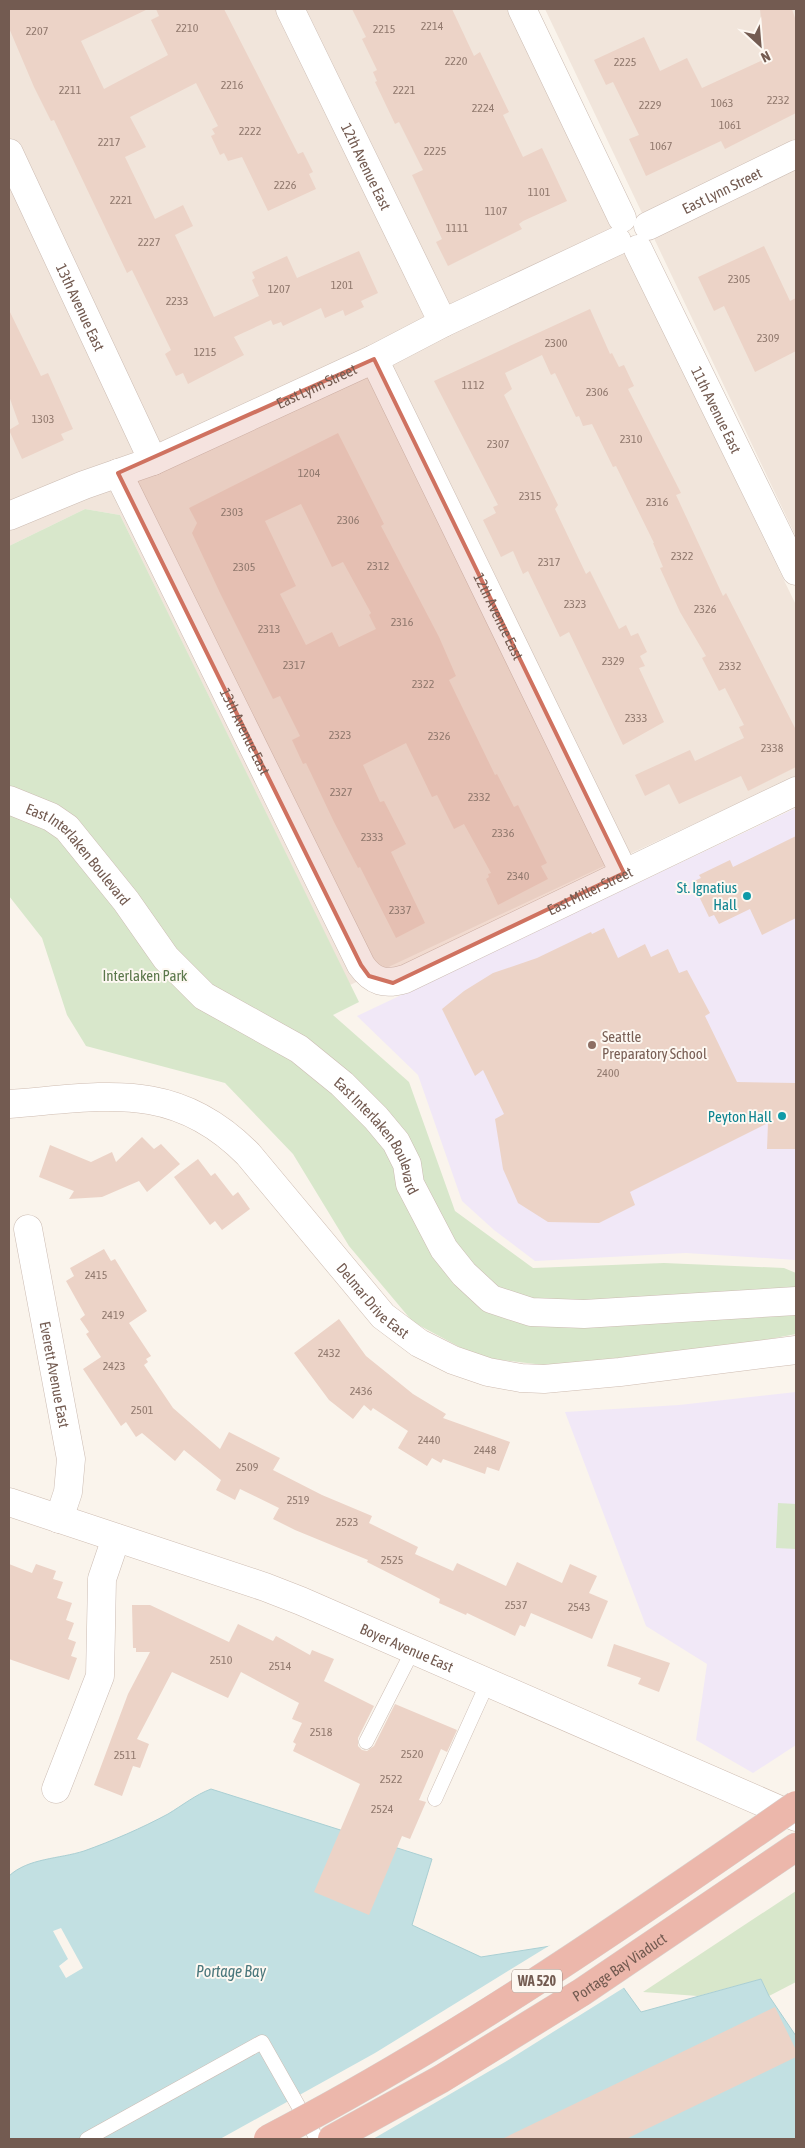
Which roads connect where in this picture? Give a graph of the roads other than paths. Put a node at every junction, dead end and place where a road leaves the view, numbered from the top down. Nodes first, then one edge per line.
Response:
1 (290, 9) edge
2 (522, 9) edge
3 (9, 153) edge
4 (796, 154) edge
5 (631, 234) junction
6 (443, 323) junction
7 (374, 359) junction
8 (153, 461) junction
9 (118, 473) junction
10 (9, 516) edge
11 (796, 571) edge
12 (796, 791) edge
13 (9, 800) edge
14 (624, 873) junction
15 (380, 982) joint
16 (9, 1104) edge
17 (28, 1229) dead end
18 (796, 1301) edge
19 (796, 1350) edge
20 (9, 1502) edge
21 (59, 1519) junction
22 (116, 1538) junction
23 (413, 1650) junction
24 (488, 1682) junction
25 (366, 1742) dead end
26 (56, 1789) dead end
27 (435, 1799) dead end
28 (796, 1804) edge
29 (796, 1817) edge
30 (796, 1847) edge
31 (87, 2139) edge
32 (268, 2139) edge
33 (317, 2139) edge
34 (332, 2139) edge

1 - 6 street, 12th Avenue East
2 - 5 street, 11th Avenue East
3 - 8 street, 13th Avenue East
4 - 5 street, East Lynn Street
5 - 6 street, East Lynn Street
5 - 11 street, 11th Avenue East
6 - 7 street, East Lynn Street
7 - 8 street, East Lynn Street
7 - 14 street, 12th Avenue East
8 - 9 street, East Lynn Street
9 - 10 street, East Lynn Street
9 - 15 street, 13th Avenue East
12 - 14 street, East Miller Street
13 - 18 street, East Interlaken Boulevard
14 - 15 street, East Miller Street
16 - 19 street, Delmar Drive East
17 - 21 street, Everett Avenue East
20 - 21 street, Boyer Avenue East
21 - 22 street, Boyer Avenue East
22 - 23 street, Boyer Avenue East
22 - 26 street
23 - 24 street, Boyer Avenue East
23 - 25 lane
24 - 27 lane
24 - 29 street, Boyer Avenue East
28 - 32 highway, WA 520, bridge
30 - 34 highway, Portage Bay Viaduct / WA 520
31 - 33 lane

